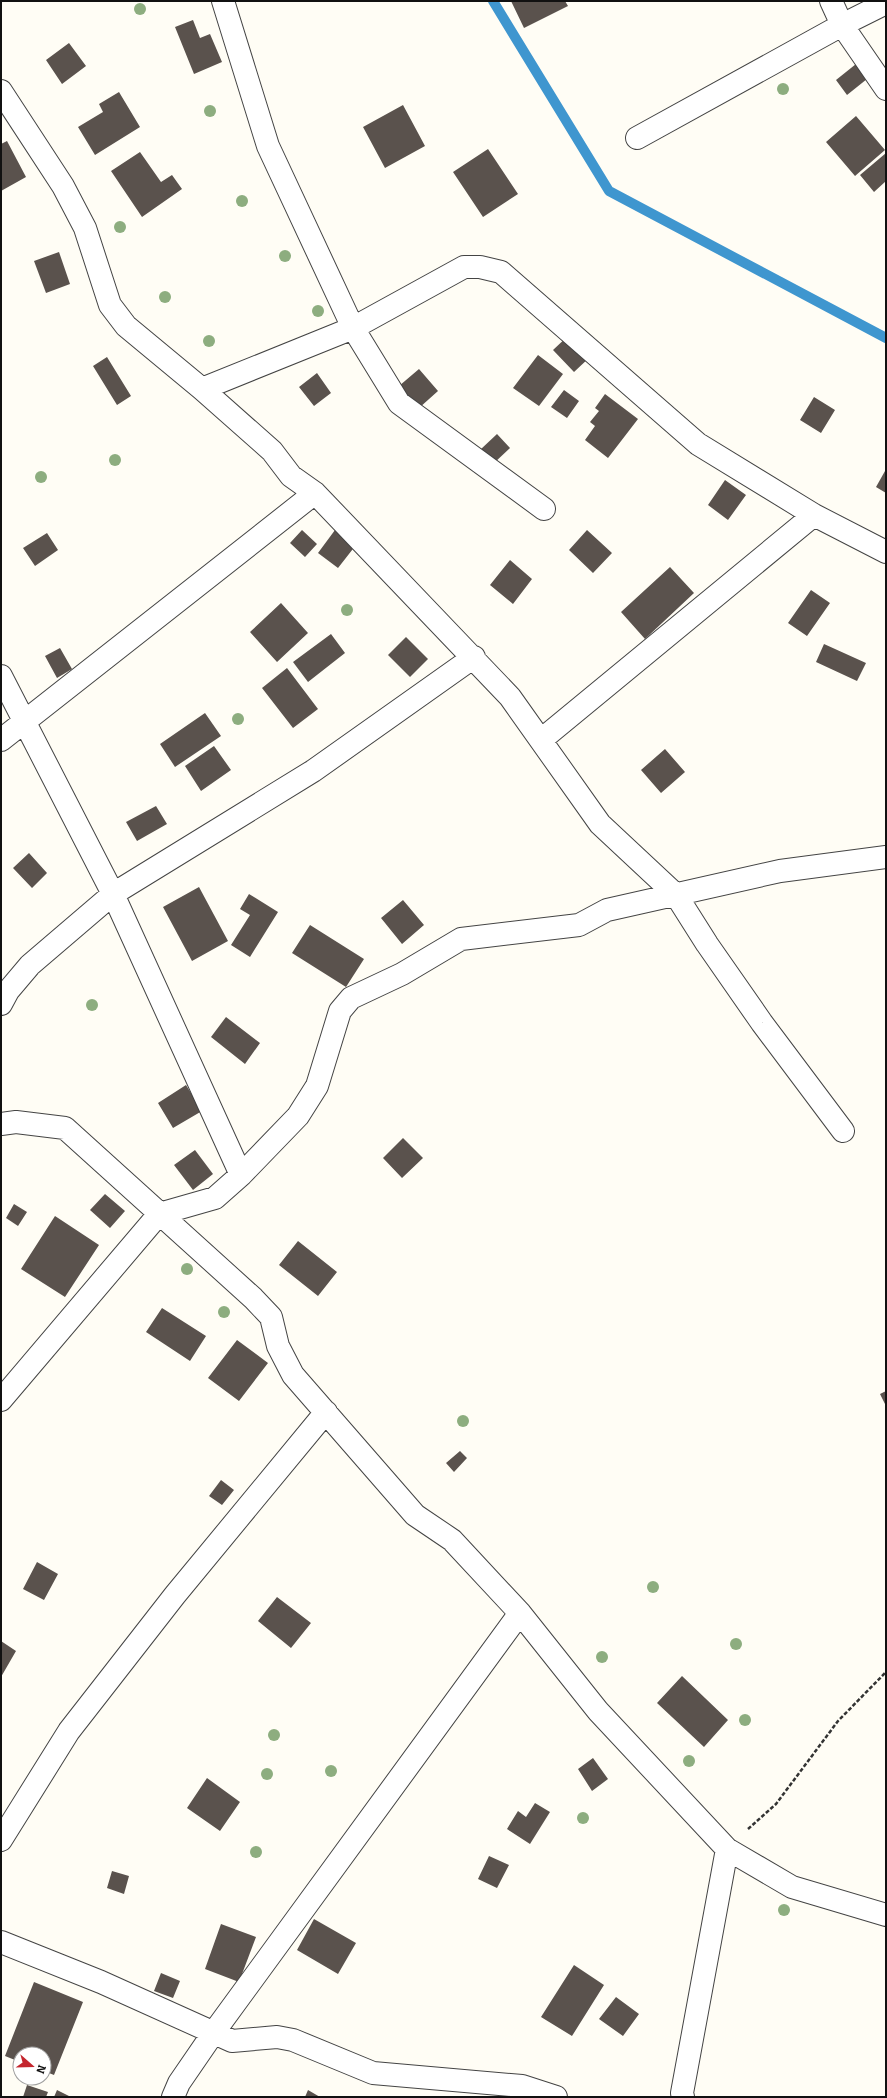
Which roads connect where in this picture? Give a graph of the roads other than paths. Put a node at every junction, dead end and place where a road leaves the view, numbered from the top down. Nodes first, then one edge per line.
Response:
1 (224, 1) edge
2 (832, 1) edge
3 (886, 3) edge
4 (842, 25) junction
5 (886, 89) edge
6 (1, 91) edge
7 (637, 138) dead end
8 (353, 328) junction
9 (202, 389) junction
10 (315, 492) junction
11 (544, 509) dead end
12 (814, 515) junction
13 (886, 552) edge
14 (474, 657) junction
15 (1, 676) edge
16 (25, 723) junction
17 (1, 740) edge
18 (541, 740) junction
19 (886, 857) edge
20 (113, 894) junction
21 (676, 896) junction
22 (1, 1004) edge
23 (1, 1124) edge
24 (843, 1131) dead end
25 (240, 1176) junction
26 (159, 1214) junction
27 (1, 1400) edge
28 (326, 1412) junction
29 (520, 1613) junction
30 (1, 1840) edge
31 (727, 1849) junction
32 (886, 1915) edge
33 (1, 1942) edge
34 (214, 2032) junction
35 (173, 2097) edge
36 (556, 2097) edge
37 (683, 2097) edge

1 - 8 street
2 - 4 street
3 - 4 street
4 - 5 street
4 - 7 street
6 - 9 street
8 - 9 street
8 - 11 street
8 - 12 street
9 - 10 street
10 - 14 street
10 - 16 street
12 - 13 street
12 - 18 street
14 - 18 street
14 - 20 street
15 - 16 street
16 - 17 street
16 - 20 street
18 - 21 street
19 - 21 street
20 - 22 street
20 - 25 street
21 - 24 street
21 - 25 street
23 - 26 street
25 - 26 street
26 - 27 street
26 - 28 street
28 - 29 street
28 - 30 street
29 - 31 street
29 - 34 street
31 - 32 street
31 - 37 street
33 - 34 street
34 - 35 street
34 - 36 street

